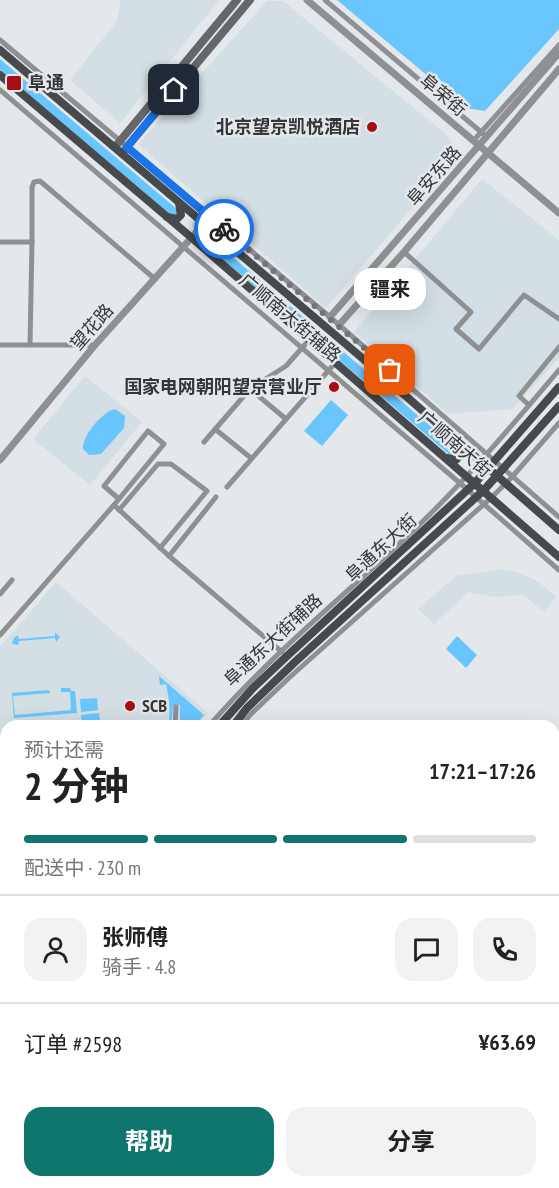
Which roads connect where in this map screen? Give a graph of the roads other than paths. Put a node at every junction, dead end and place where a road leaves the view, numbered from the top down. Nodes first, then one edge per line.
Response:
1 (237, 0) edge
2 (250, 0) edge
3 (307, 0) edge
4 (325, 0) edge
5 (0, 40) edge
6 (559, 45) edge
7 (0, 50) edge
8 (559, 53) edge
9 (559, 69) edge
10 (0, 75) edge
11 (0, 90) edge
12 (484, 135) junction
13 (477, 143) junction
14 (121, 147) junction
15 (488, 153) junction
16 (179, 203) junction
17 (559, 213) edge
18 (166, 217) junction
19 (207, 221) junction
20 (192, 238) junction
21 (0, 242) edge
22 (32, 242) junction
23 (228, 245) junction
24 (184, 247) junction
25 (404, 252) junction
26 (216, 259) junction
27 (154, 279) junction
28 (339, 306) junction
29 (348, 315) junction
30 (330, 317) junction
31 (559, 319) edge
32 (339, 326) junction
33 (309, 340) junction
34 (0, 345) edge
35 (30, 345) junction
36 (94, 345) junction
37 (559, 347) edge
38 (302, 348) junction
39 (370, 360) junction
40 (335, 363) junction
41 (559, 370) edge
42 (329, 371) junction
43 (559, 387) edge
44 (250, 389) junction
45 (530, 405) junction
46 (559, 406) edge
47 (285, 419) junction
48 (559, 423) edge
49 (215, 429) junction
50 (204, 442) dead end
51 (458, 443) junction
52 (251, 458) junction
53 (446, 458) junction
54 (0, 460) edge
55 (487, 462) junction
56 (501, 473) junction
57 (512, 477) junction
58 (472, 480) junction
59 (461, 484) junction
60 (505, 484) junction
61 (227, 487) dead end
62 (468, 490) junction
63 (484, 490) junction
64 (216, 497) dead end
65 (477, 497) junction
66 (492, 497) junction
67 (119, 499) junction
68 (484, 504) junction
69 (116, 507) junction
70 (559, 517) edge
71 (559, 530) edge
72 (160, 548) junction
73 (169, 556) junction
74 (559, 556) edge
75 (559, 570) edge
76 (12, 580) dead end
77 (0, 594) edge
78 (0, 635) edge
79 (284, 654) junction
80 (176, 707) dead end
81 (175, 720) edge
82 (228, 720) edge
83 (230, 720) edge
84 (246, 720) edge

1 - 14 main road
2 - 14 main road
3 - 13 street, 阜荣街
4 - 12 street
5 - 14 street, 广顺南大街辅路
6 - 12 street
7 - 14 main road, 广顺南大街
8 - 12 street, 阜安东路
9 - 15 street, 阜安东路
10 - 18 main road, 广顺南大街
11 - 24 street, 广顺南大街辅路
12 - 13 street, 阜安东路
13 - 15 street, 阜荣街
13 - 28 street, 阜安东路
14 - 16 main road, 广顺南大街
14 - 19 street, 广顺南大街辅路
15 - 17 street, 阜荣街
15 - 25 street, 阜安东路
16 - 18 main road
16 - 19 main road, 广顺南大街
18 - 20 main road, 广顺南大街
19 - 20 street, 望花路
19 - 23 main road, 广顺南大街
19 - 30 street, 广顺南大街辅路
20 - 24 street, 望花路
20 - 26 main road, 广顺南大街
21 - 22 street
22 - 27 street
22 - 35 street
23 - 26 main road
23 - 39 main road, 广顺南大街
24 - 27 street, 望花路
24 - 38 street, 广顺南大街辅路
25 - 29 street, 阜安东路
25 - 31 street
26 - 33 main road, 广顺南大街
27 - 36 street, 望花路
28 - 29 street
28 - 30 street, 阜安东路
29 - 32 street, 阜安东路
30 - 32 street, 广顺南大街辅路
32 - 39 street, 广顺南大街辅路
33 - 38 street
33 - 40 main road, 广顺南大街
34 - 35 street
35 - 36 street
36 - 54 street, 望花路
37 - 45 street
38 - 42 street, 广顺南大街辅路
38 - 44 street
39 - 51 main road, 广顺南大街
39 - 55 street, 广顺南大街辅路
40 - 42 street
40 - 53 main road, 广顺南大街
41 - 45 street
42 - 47 street
42 - 59 street, 广顺南大街辅路
43 - 55 main road, 阜通东大街
44 - 47 street
44 - 49 street
45 - 55 street
46 - 56 main road, 阜通东大街
47 - 52 street
48 - 57 street
49 - 50 street
49 - 52 street
51 - 53 main road
51 - 55 main road, 广顺南大街
52 - 61 street
53 - 58 main road, 广顺南大街
55 - 56 main road, 广顺南大街
55 - 58 main road, 阜通东大街
56 - 57 street
56 - 60 main road, 广顺南大街
56 - 63 main road, 阜通东大街
57 - 60 street
57 - 70 street
58 - 59 street, 阜通东大街辅路
58 - 62 main road, 阜通东大街
58 - 63 main road, 广顺南大街
59 - 62 street, 广顺南大街辅路
59 - 79 street, 阜通东大街辅路
60 - 66 street
60 - 71 main road, 广顺南大街
62 - 65 street, 广顺南大街辅路
62 - 79 main road, 阜通东大街
63 - 65 main road, 阜通东大街
63 - 66 main road, 广顺南大街
64 - 73 street
65 - 68 street, 广顺南大街辅路
65 - 83 main road, 阜通东大街
66 - 68 street
66 - 74 main road, 广顺南大街
67 - 67 street
67 - 69 street
68 - 75 street, 广顺南大街辅路
68 - 84 street
69 - 72 street
69 - 72 street
69 - 78 street
72 - 73 street
73 - 79 street
76 - 77 street
79 - 82 main road, 阜通东大街
80 - 81 street

